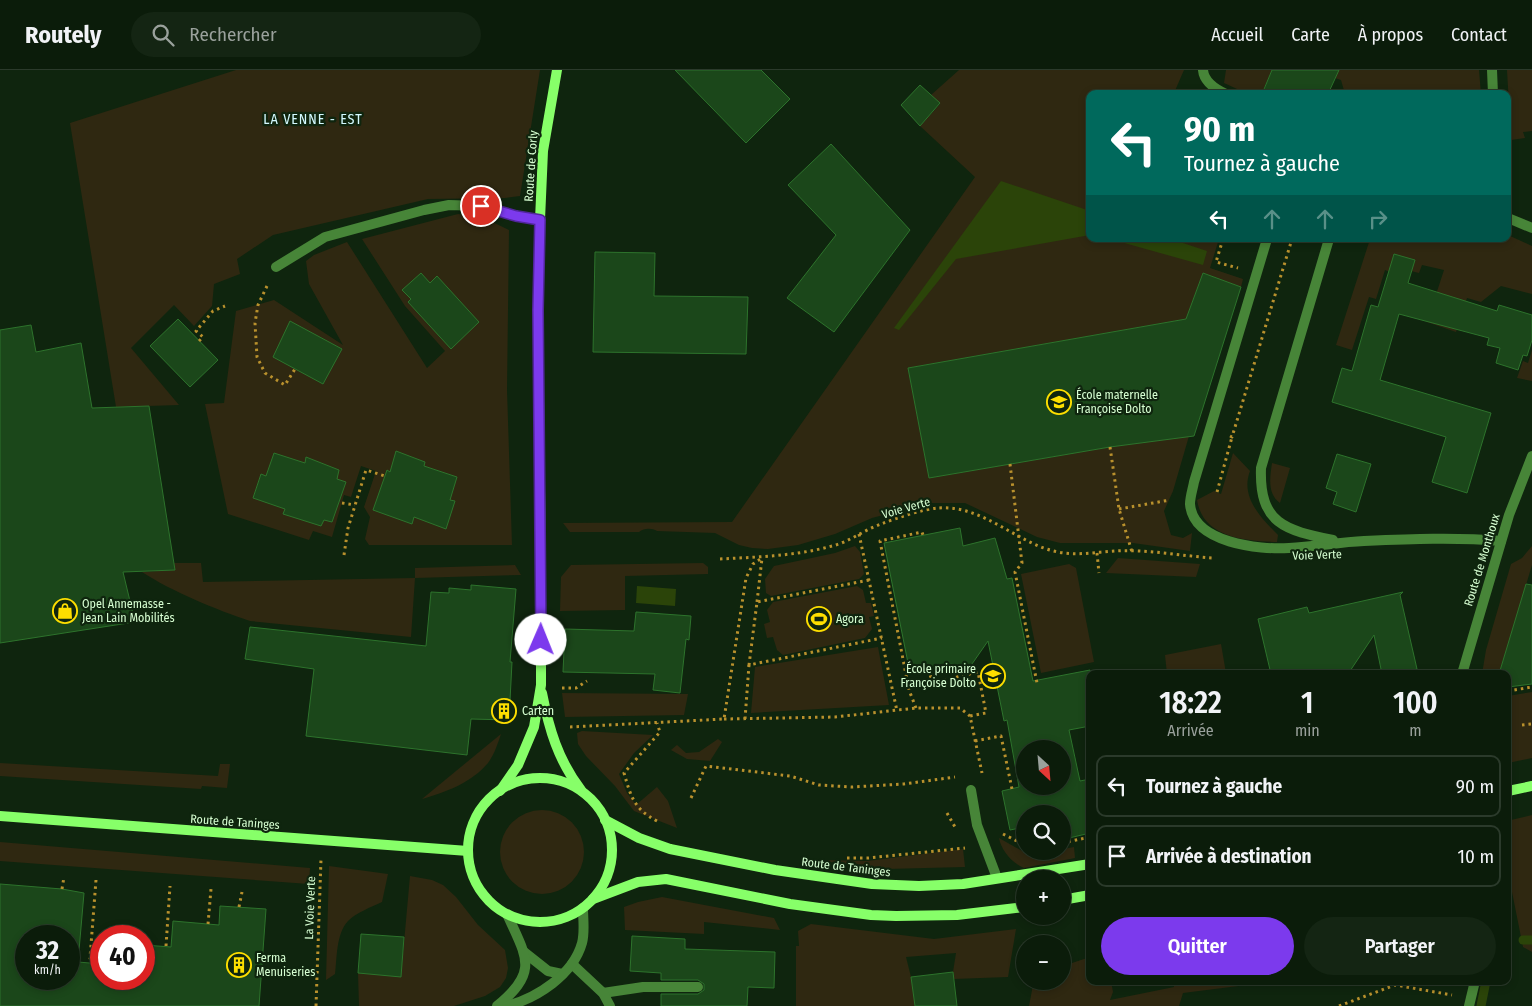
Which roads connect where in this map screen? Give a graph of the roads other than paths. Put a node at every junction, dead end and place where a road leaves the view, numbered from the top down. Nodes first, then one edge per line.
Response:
1 (557, 70) edge
2 (1203, 70) edge
3 (1492, 70) edge
4 (1217, 90) edge
5 (1493, 90) edge
6 (1511, 219) edge
7 (540, 220) junction
8 (1532, 228) edge
9 (1266, 242) edge
10 (1328, 242) edge
11 (276, 267) road end
12 (1532, 456) edge
13 (1501, 541) junction
14 (1342, 542) junction
15 (1463, 670) edge
16 (541, 685) junction
17 (1532, 786) edge
18 (971, 790) dead end
19 (1511, 790) edge
20 (500, 791) junction
21 (585, 794) junction
22 (0, 816) edge
23 (605, 820) junction
24 (468, 851) junction
25 (1086, 865) edge
26 (997, 878) junction
27 (1086, 896) edge
28 (1071, 898) edge
29 (592, 900) junction
30 (582, 908) junction
31 (1016, 908) edge
32 (507, 914) junction
33 (524, 952) junction
34 (572, 964) junction
35 (562, 974) junction
36 (1474, 985) edge
37 (698, 987) dead end
38 (603, 993) junction
39 (1470, 1002) edge
40 (497, 1006) edge
41 (507, 1006) edge
42 (610, 1006) edge

1 - 7 main road, Route de Corly
2 - 4 street
3 - 5 street
6 - 8 street
7 - 11 street
7 - 16 main road, Route de Corly
9 - 14 street
10 - 14 street
12 - 13 street, Route de Monthoux
13 - 14 street
13 - 15 street, Route de Monthoux
16 - 20 main road, Route de Corly
16 - 21 main road, Route de Corly
17 - 19 main road
18 - 26 street
20 - 21 main road
20 - 24 main road
21 - 23 main road
22 - 24 main road, Route de Taninges
23 - 26 main road, Route de Taninges
23 - 29 main road
24 - 32 main road
25 - 26 main road, Route de Taninges
27 - 28 main road
29 - 30 main road
29 - 31 main road
30 - 32 main road
30 - 34 street
32 - 33 street
33 - 35 street
33 - 40 street
34 - 35 street
34 - 38 street
35 - 41 street
36 - 39 street
37 - 38 street
38 - 42 street

